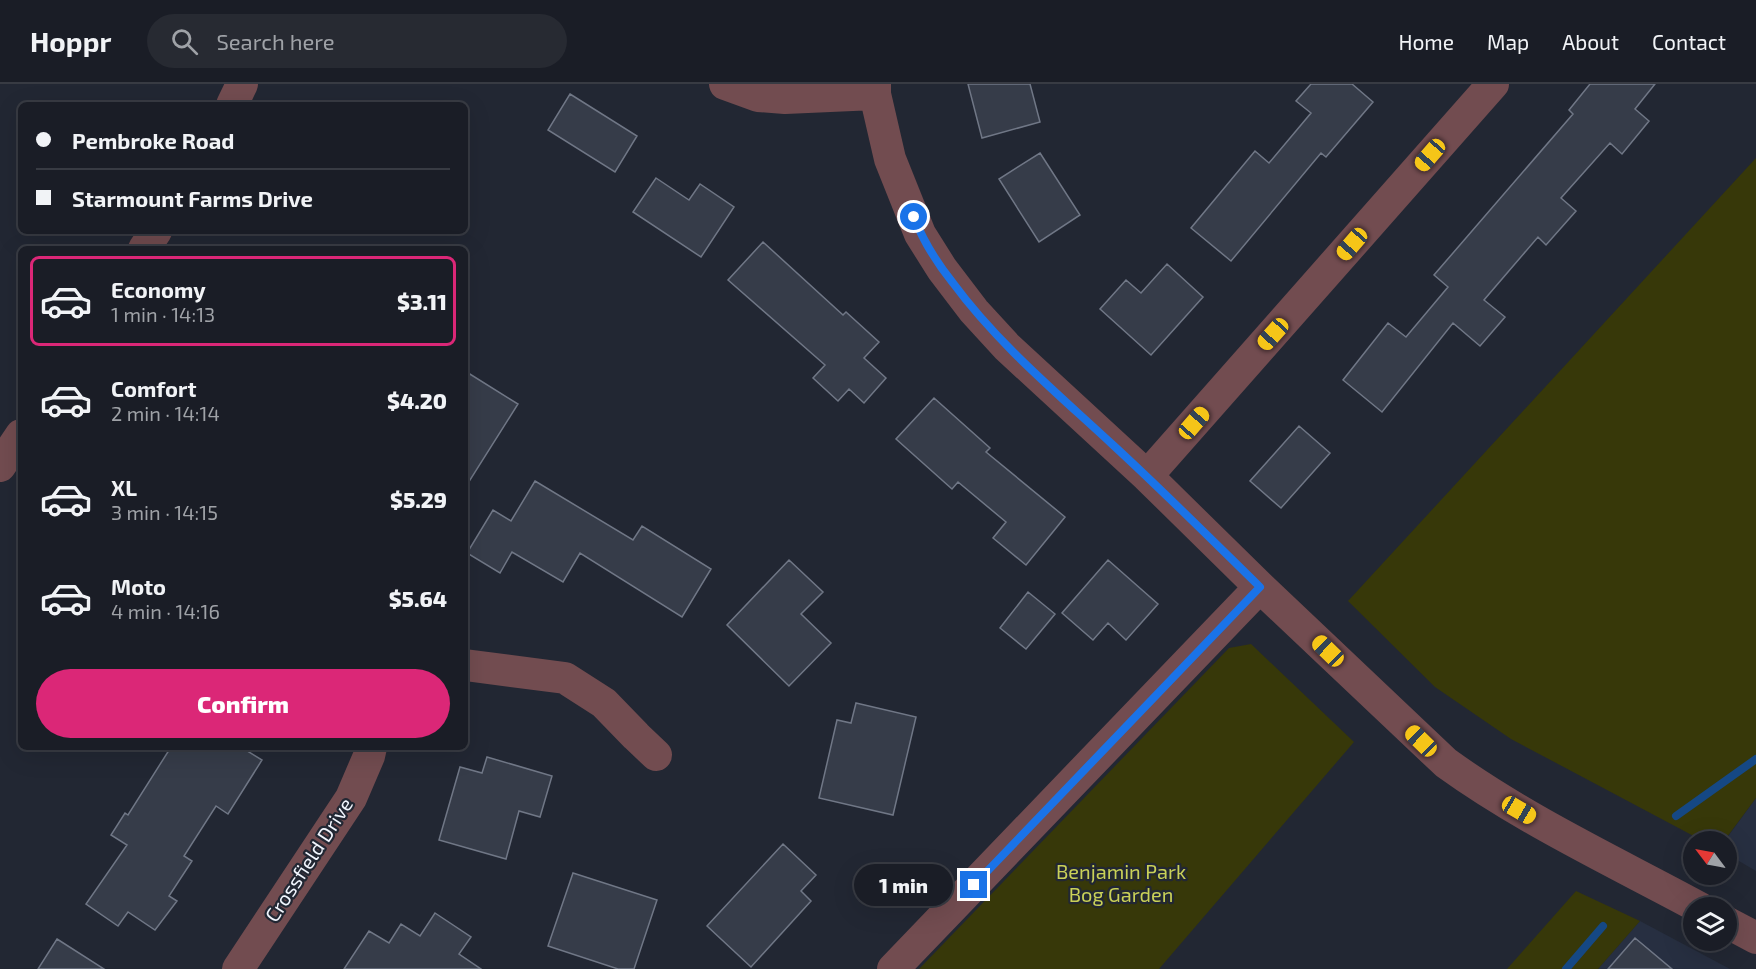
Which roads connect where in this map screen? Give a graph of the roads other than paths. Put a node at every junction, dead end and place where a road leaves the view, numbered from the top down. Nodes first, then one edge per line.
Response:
1 (242, 84) edge
2 (725, 84) edge
3 (1493, 84) edge
4 (875, 89) edge
5 (233, 102) edge
6 (18, 439) edge
7 (0, 466) edge
8 (1147, 476) junction
9 (1260, 587) junction
10 (468, 665) edge
11 (370, 750) edge
12 (656, 755) dead end
13 (1683, 899) edge
14 (1737, 928) edge
15 (1756, 938) edge
16 (238, 969) edge
17 (893, 969) edge

1 - 5 street
2 - 4 street
3 - 8 street
4 - 8 street
6 - 7 street
8 - 9 street
9 - 13 street
9 - 17 street
10 - 12 street
11 - 16 street, Crossfield Drive
14 - 15 street

